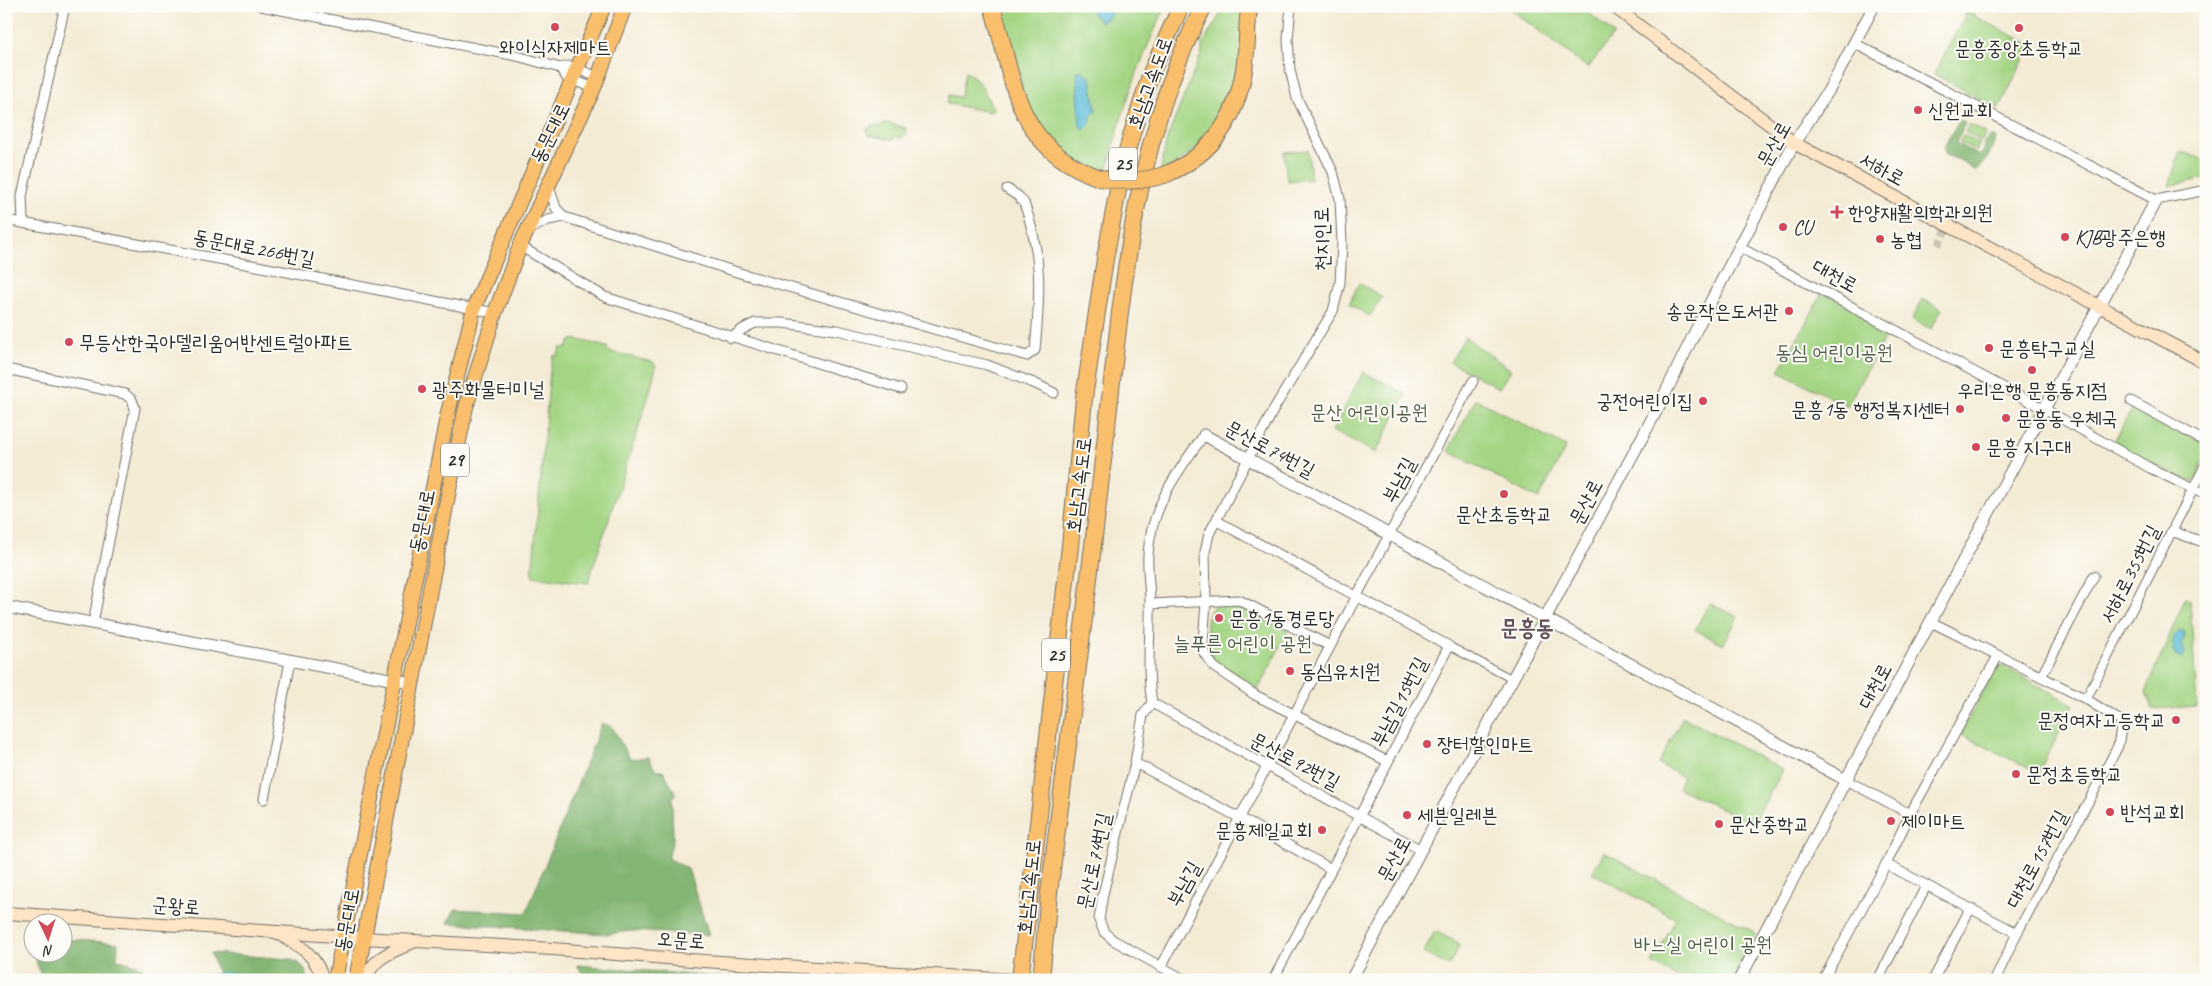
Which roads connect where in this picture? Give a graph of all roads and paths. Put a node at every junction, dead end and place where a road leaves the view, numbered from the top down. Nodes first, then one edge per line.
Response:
1 (65, 6) edge
2 (260, 6) edge
3 (604, 6) edge
4 (625, 6) edge
5 (992, 6) edge
6 (1181, 6) edge
7 (1204, 6) edge
8 (1250, 6) edge
9 (1291, 6) edge
10 (1613, 6) edge
11 (1874, 6) edge
12 (1854, 43) junction
13 (575, 75) junction
14 (596, 82) junction
15 (1794, 143) junction
16 (548, 184) junction
17 (1007, 189) dead end
18 (2206, 190) edge
19 (2156, 200) junction
20 (564, 217) junction
21 (6, 220) edge
22 (23, 222) junction
23 (526, 231) junction
24 (520, 246) junction
25 (1739, 247) junction
26 (2099, 307) junction
27 (474, 308) junction
28 (495, 313) junction
29 (731, 338) junction
30 (2206, 363) edge
31 (6, 368) edge
32 (1474, 381) dead end
33 (901, 390) dead end
34 (1054, 393) dead end
35 (2131, 401) dead end
36 (2044, 409) junction
37 (1204, 435) joint
38 (2206, 442) edge
39 (1250, 458) junction
40 (2206, 464) edge
41 (2193, 489) junction
42 (2206, 493) edge
43 (1217, 520) junction
44 (2171, 531) junction
45 (424, 532) junction
46 (1389, 535) junction
47 (2206, 543) edge
48 (2094, 576) dead end
49 (431, 579) junction
50 (1358, 596) junction
51 (1206, 602) junction
52 (1150, 604) junction
53 (6, 607) edge
54 (1546, 618) junction
55 (1931, 622) junction
56 (93, 623) junction
57 (1330, 646) junction
58 (1449, 646) junction
59 (1998, 656) junction
60 (290, 661) junction
61 (2041, 677) junction
62 (1512, 679) junction
63 (394, 680) junction
64 (411, 683) junction
65 (2086, 699) junction
66 (1152, 703) junction
67 (1295, 714) junction
68 (1387, 761) junction
69 (1135, 763) junction
70 (1268, 766) junction
71 (1846, 780) junction
72 (264, 798) dead end
73 (1910, 814) junction
74 (1359, 815) junction
75 (1240, 818) junction
76 (1421, 850) junction
77 (1886, 864) junction
78 (1332, 868) junction
79 (1926, 886) junction
80 (1970, 909) junction
81 (6, 913) edge
82 (274, 931) junction
83 (2017, 933) junction
84 (343, 936) junction
85 (363, 938) junction
86 (416, 941) junction
87 (1161, 967) junction
88 (323, 980) edge
89 (335, 980) edge
90 (356, 980) edge
91 (365, 980) edge
92 (1015, 980) edge
93 (1020, 980) edge
94 (1041, 980) edge
95 (1185, 980) edge
96 (1273, 980) edge
97 (1351, 980) edge
98 (1740, 980) edge
99 (1823, 980) edge
100 (1878, 980) edge
101 (1933, 980) edge
102 (1995, 980) edge

1 - 22 street
2 - 13 street
3 - 13 main road, 동문대로 / 29
4 - 14 main road, 동문대로 / 29
5 - 8 highway, bridge
6 - 93 highway, 호남고속도로 / 25
7 - 94 highway, 호남고속도로 / 25
9 - 39 street, 천지인로
10 - 15 main road, 서하로
11 - 12 street, 문산로
12 - 15 street, 문산로
12 - 19 street
13 - 14 street
13 - 27 main road, 동문대로 / 29
14 - 16 main road, 동문대로 / 29
15 - 25 street, 문산로
15 - 26 main road, 서하로
16 - 20 street
16 - 23 main road, 동문대로 / 29
17 - 20 street
18 - 19 street
19 - 26 street, 대천로
20 - 23 street
21 - 22 street, 동문대로266번길
22 - 27 street, 동문대로266번길
23 - 24 main road, 동문대로 / 29
24 - 28 main road, 동문대로 / 29
24 - 29 street
25 - 36 street, 대천로
25 - 54 street, 문산로
26 - 30 main road, 서하로
26 - 36 street, 대천로
27 - 28 street, 동문대로266번길
27 - 45 main road, 동문대로 / 29
28 - 49 main road, 동문대로 / 29
29 - 33 street
29 - 34 street
31 - 56 street
32 - 46 street, 부남길
35 - 38 street
36 - 41 street
36 - 55 street, 대천로
37 - 39 street, 문산로74번길
37 - 52 street, 문산로74번길
39 - 43 street, 천지인로
39 - 46 street, 문산로74번길
40 - 41 street, 서하로355번길
41 - 42 street
41 - 44 street, 서하로355번길
43 - 50 street
43 - 51 street, 천지인로
44 - 47 street
44 - 65 street, 서하로355번길
45 - 49 main road
45 - 63 main road, 동문대로 / 29
46 - 50 street, 부남길
46 - 54 street, 문산로74번길
48 - 61 street
49 - 64 main road, 동문대로 / 29
50 - 57 street, 부남길
50 - 58 street, 부남길15번길
51 - 52 street
51 - 57 street
51 - 67 street, 천지인로
52 - 66 street, 문산로74번길
53 - 56 street
54 - 62 street, 문산로
54 - 71 street, 문산로74번길
55 - 59 street, 대천로157번길
55 - 71 street, 대천로
56 - 60 street
57 - 67 street, 부남길
58 - 62 street
58 - 68 street, 부남길15번길
59 - 61 street, 대천로157번길
59 - 73 street
60 - 63 street
60 - 72 street
61 - 65 street, 대천로157번길
62 - 76 street, 문산로
63 - 64 street
63 - 84 main road, 동문대로 / 29
64 - 85 main road, 동문대로 / 29
65 - 83 street, 대천로157번길
66 - 69 street, 문산로74번길
66 - 70 street, 문산로92번길
67 - 68 street
67 - 70 street, 부남길
68 - 74 street, 부남길15번길
69 - 75 street
69 - 87 street, 문산로74번길
70 - 74 street, 문산로92번길
70 - 75 street, 부남길
71 - 73 street
71 - 98 street, 대천로
73 - 77 street
74 - 76 street, 문산로92번길
74 - 78 street, 부남길15번길
75 - 78 street
75 - 87 street, 부남길
76 - 97 street, 문산로
77 - 79 street, 대천로157번길
77 - 99 street
78 - 96 street, 부남길15번길
79 - 80 street, 대천로157번길
79 - 100 street
80 - 83 street, 대천로157번길
80 - 101 street
81 - 82 main road, 군왕로
82 - 84 main road, 군왕로
82 - 88 main road
83 - 102 street, 대천로157번길
84 - 85 main road, 오문로
84 - 89 main road, 동문대로 / 29
85 - 86 main road, 오문로
85 - 90 main road, 동문대로 / 29
86 - 91 main road
86 - 92 main road, 오문로
87 - 95 street, 문산로74번길

